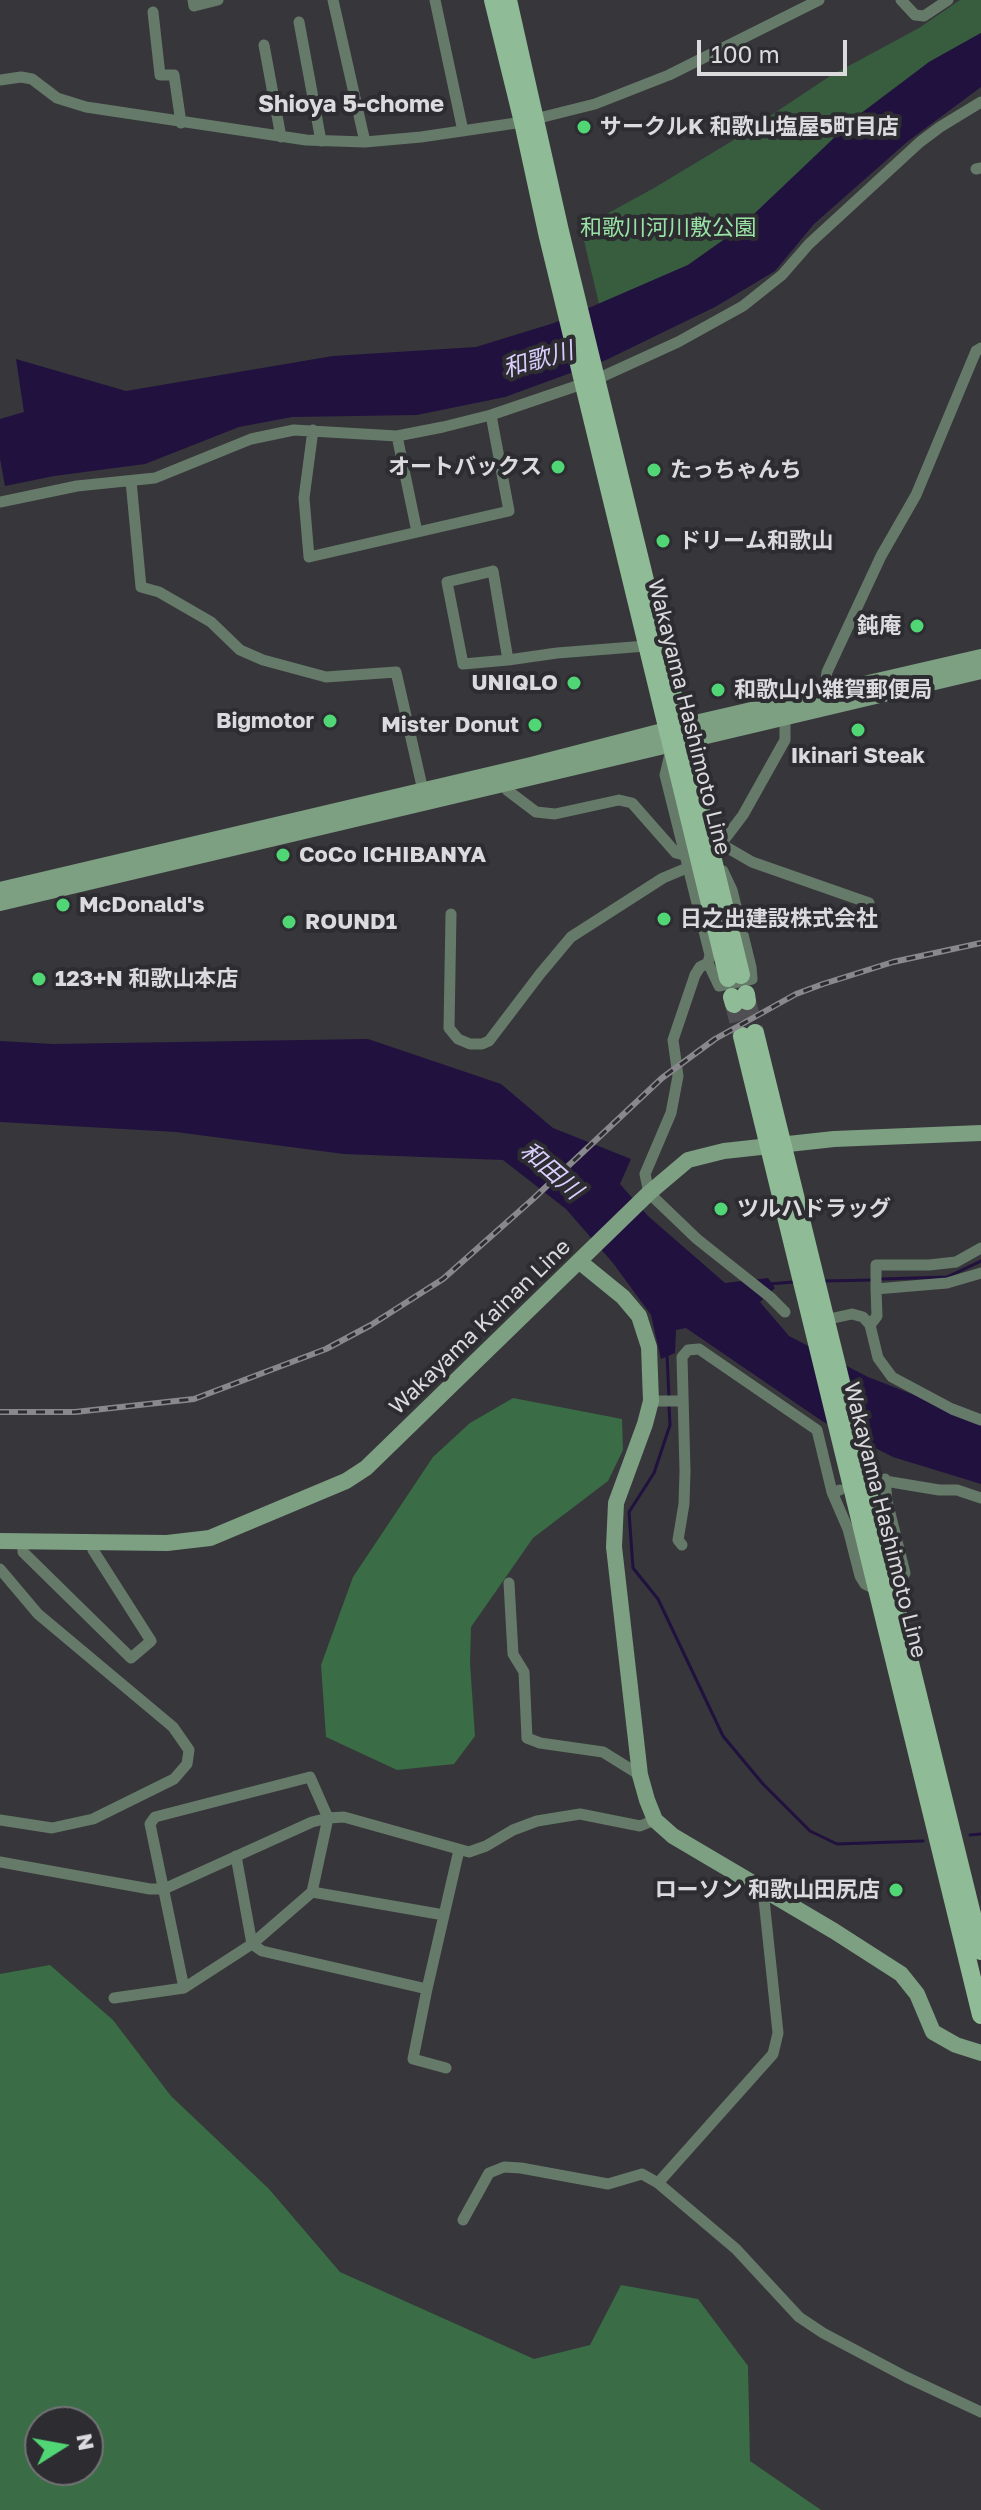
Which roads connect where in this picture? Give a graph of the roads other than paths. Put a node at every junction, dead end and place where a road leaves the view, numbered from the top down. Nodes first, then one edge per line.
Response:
1 (193, 0) edge
2 (218, 0) edge
3 (333, 0) edge
4 (435, 0) edge
5 (493, 0) edge
6 (508, 0) edge
7 (819, 0) edge
8 (901, 0) edge
9 (948, 0) edge
10 (153, 12) dead end
11 (299, 22) dead end
12 (264, 45) dead end
13 (0, 80) edge
14 (981, 102) edge
15 (530, 120) junction
16 (181, 123) junction
17 (463, 131) junction
18 (281, 137) junction
19 (321, 141) junction
20 (365, 142) junction
21 (981, 348) edge
22 (589, 378) junction
23 (491, 415) junction
24 (313, 430) junction
25 (397, 436) junction
26 (131, 481) junction
27 (0, 502) edge
28 (417, 532) junction
29 (646, 646) junction
30 (981, 657) edge
31 (508, 660) junction
32 (981, 671) edge
33 (823, 701) junction
34 (784, 707) junction
35 (676, 736) junction
36 (504, 778) junction
37 (424, 796) junction
38 (719, 845) junction
39 (684, 855) junction
40 (687, 868) junction
41 (0, 890) edge
42 (0, 903) edge
43 (869, 903) dead end
44 (451, 914) dead end
45 (708, 963) junction
46 (734, 977) dead end
47 (748, 1034) tunnel mouth
48 (981, 1133) edge
49 (775, 1146) junction
50 (646, 1196) junction
51 (981, 1248) edge
52 (585, 1256) junction
53 (981, 1273) edge
54 (876, 1289) junction
55 (785, 1312) dead end
56 (870, 1325) junction
57 (820, 1326) junction
58 (656, 1400) junction
59 (679, 1400) junction
60 (981, 1420) edge
61 (981, 1498) edge
62 (0, 1541) edge
63 (22, 1542) junction
64 (92, 1542) junction
65 (682, 1545) dead end
66 (0, 1569) edge
67 (509, 1583) dead end
68 (883, 1585) junction
69 (640, 1775) junction
70 (328, 1818) junction
71 (0, 1820) edge
72 (655, 1820) junction
73 (459, 1850) junction
74 (236, 1856) junction
75 (0, 1862) edge
76 (164, 1889) junction
77 (763, 1890) junction
78 (312, 1892) junction
79 (444, 1915) junction
80 (252, 1944) junction
81 (981, 1951) edge
82 (184, 1988) junction
83 (427, 1989) junction
84 (114, 1998) dead end
85 (981, 2015) edge
86 (981, 2053) edge
87 (446, 2068) dead end
88 (658, 2183) junction
89 (463, 2220) dead end
90 (981, 2412) edge

1 - 2 street
3 - 20 street
4 - 17 street
5 - 15 main road, Wakayama Hashimoto Line
6 - 15 main road, Wakayama Hashimoto Line
7 - 15 street
8 - 9 street
10 - 16 street
11 - 19 street
12 - 18 street
13 - 16 street
14 - 22 street
15 - 17 street
15 - 22 main road, Wakayama Hashimoto Line
16 - 18 street
17 - 20 street
18 - 19 street
19 - 20 street
21 - 33 street
22 - 23 street
22 - 29 main road, Wakayama Hashimoto Line
22 - 35 main road, Wakayama Hashimoto Line
23 - 25 street
23 - 28 street
24 - 25 street
24 - 26 street
24 - 28 street
25 - 28 street
26 - 27 street
26 - 37 street
29 - 31 street
29 - 35 main road, Wakayama Hashimoto Line
30 - 33 main road
31 - 31 street
32 - 33 main road
33 - 34 main road
34 - 35 main road
34 - 38 street
35 - 36 main road
35 - 38 street
35 - 39 street
35 - 46 main road, Wakayama Hashimoto Line
36 - 37 main road
36 - 39 street
37 - 41 main road
37 - 42 main road
38 - 43 street
38 - 45 street
39 - 40 street
40 - 44 street
40 - 45 street
45 - 50 street
47 - 49 main road, Wakayama Hashimoto Line
48 - 49 main road, Wakayama Kainan Line
49 - 50 main road, Wakayama Kainan Line
49 - 57 main road, Wakayama Hashimoto Line
50 - 52 main road, Wakayama Kainan Line
50 - 55 street
51 - 54 street
52 - 58 main road
52 - 64 main road, Wakayama Kainan Line
53 - 54 street
54 - 56 street
56 - 57 street
56 - 60 street
57 - 68 main road, Wakayama Hashimoto Line
58 - 59 street
58 - 69 main road
59 - 65 street
59 - 68 street
61 - 68 street
62 - 63 main road, Wakayama Kainan Line
63 - 64 main road, Wakayama Kainan Line
63 - 64 street
66 - 71 street
67 - 69 street
68 - 81 main road, Wakayama Hashimoto Line
68 - 85 main road, Wakayama Hashimoto Line
69 - 72 main road
70 - 73 street
70 - 74 street
70 - 76 street
70 - 78 street
72 - 73 street
72 - 77 main road
73 - 79 street
74 - 76 street
74 - 80 street
75 - 76 street
76 - 82 street
77 - 86 main road
77 - 88 street
78 - 79 street
78 - 80 street
79 - 83 street
80 - 82 street
80 - 83 street
82 - 84 street
83 - 87 street
88 - 89 street
88 - 90 street

